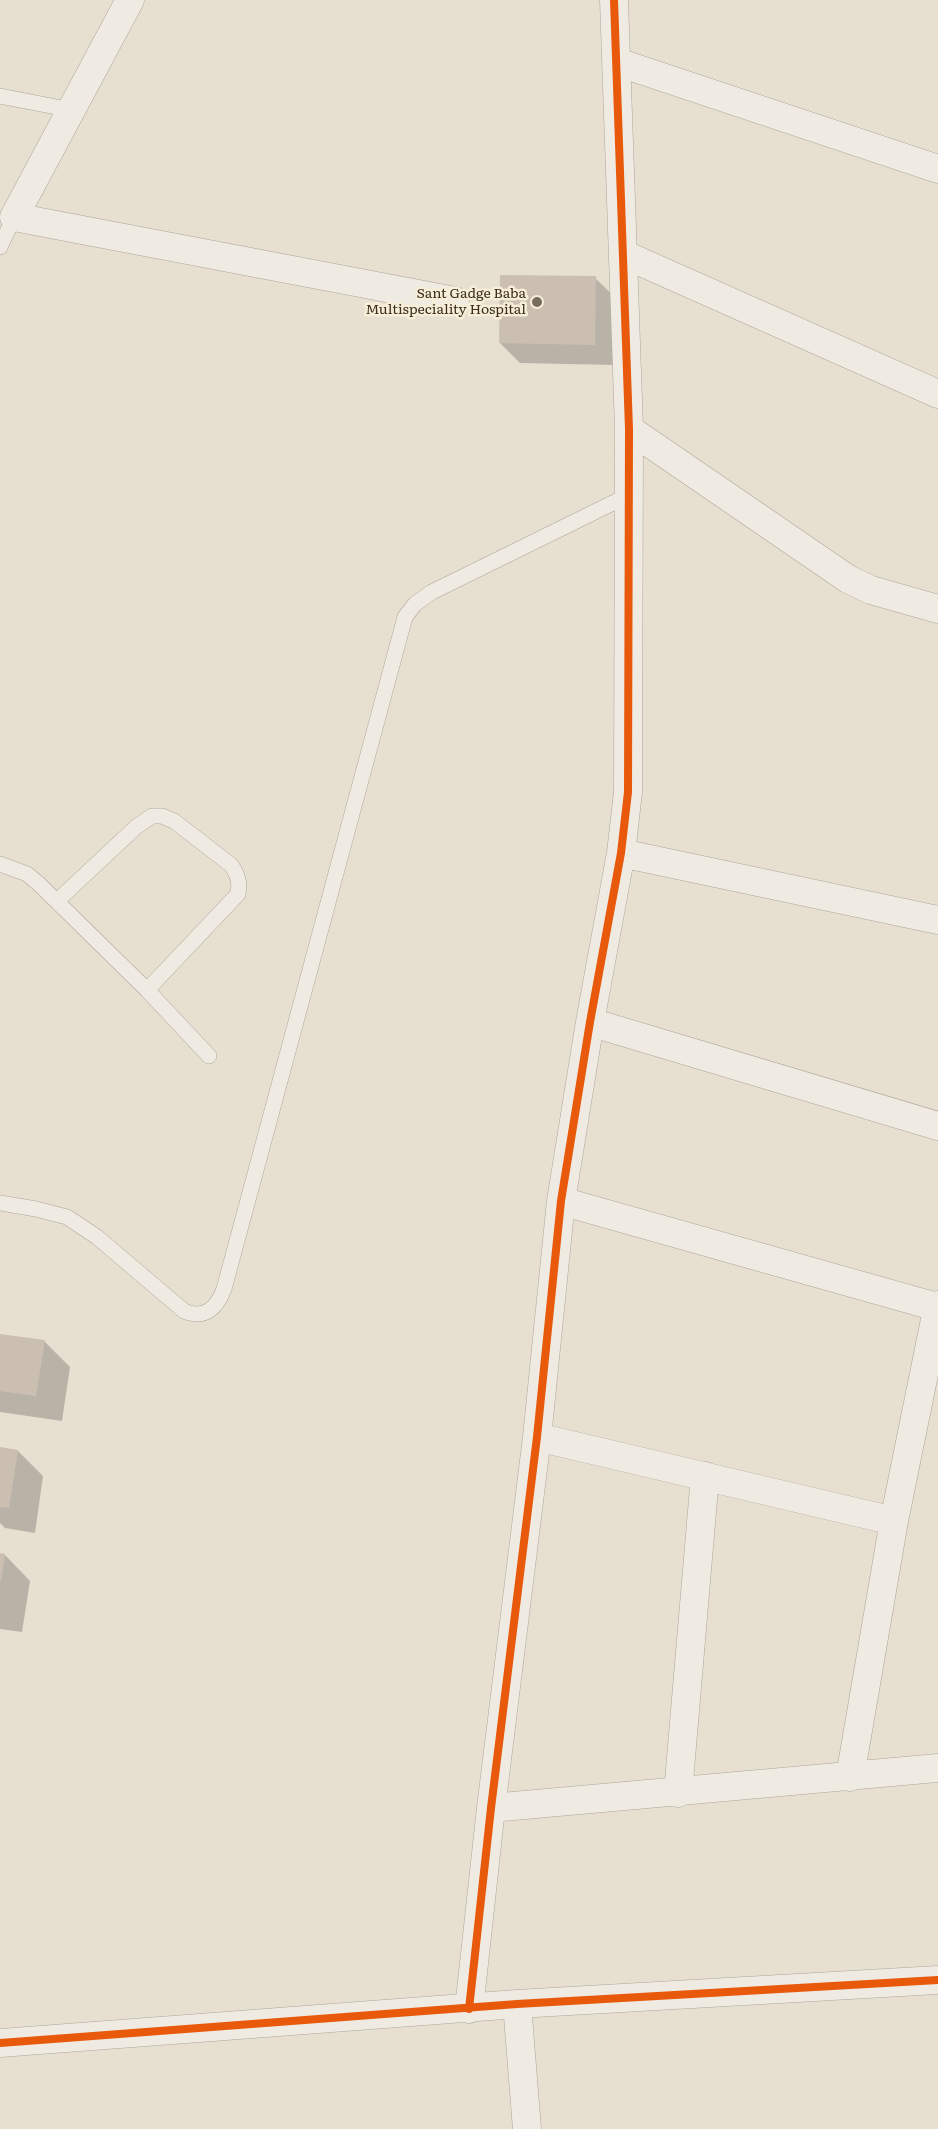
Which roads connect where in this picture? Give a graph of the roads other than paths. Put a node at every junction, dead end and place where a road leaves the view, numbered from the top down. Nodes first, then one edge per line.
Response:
1 (130, 0) edge
2 (614, 0) edge
3 (617, 62) junction
4 (0, 96) edge
5 (72, 110) junction
6 (938, 169) edge
7 (14, 217) junction
8 (0, 247) edge
9 (623, 254) junction
10 (455, 301) dead end
11 (938, 394) edge
12 (630, 429) junction
13 (630, 495) junction
14 (938, 609) edge
15 (620, 853) junction
16 (0, 864) edge
17 (57, 901) junction
18 (938, 920) edge
19 (147, 990) junction
20 (590, 1022) junction
21 (209, 1056) dead end
22 (938, 1126) edge
23 (562, 1202) junction
24 (0, 1203) edge
25 (938, 1306) edge
26 (537, 1437) junction
27 (705, 1476) junction
28 (894, 1521) junction
29 (938, 1768) edge
30 (850, 1777) junction
31 (678, 1793) junction
32 (491, 1808) junction
33 (938, 1980) edge
34 (517, 2004) junction
35 (470, 2009) junction
36 (0, 2043) edge
37 (527, 2129) edge

1 - 5 street
2 - 3 street
3 - 6 street
3 - 9 street
4 - 5 lane
5 - 7 street
7 - 8 lane
7 - 10 street
9 - 11 street
9 - 12 street
12 - 13 street
12 - 14 street
13 - 15 street
13 - 24 lane
15 - 18 street
15 - 20 street
16 - 17 lane
17 - 19 lane
17 - 19 lane
19 - 21 lane
20 - 22 street
20 - 23 street
23 - 25 street
23 - 26 street
25 - 28 street
26 - 27 street
26 - 32 street
27 - 28 street
27 - 31 street
28 - 30 street
29 - 30 street
30 - 31 street
31 - 32 street
32 - 35 street
33 - 34 street
34 - 35 street
34 - 37 street
35 - 36 street

